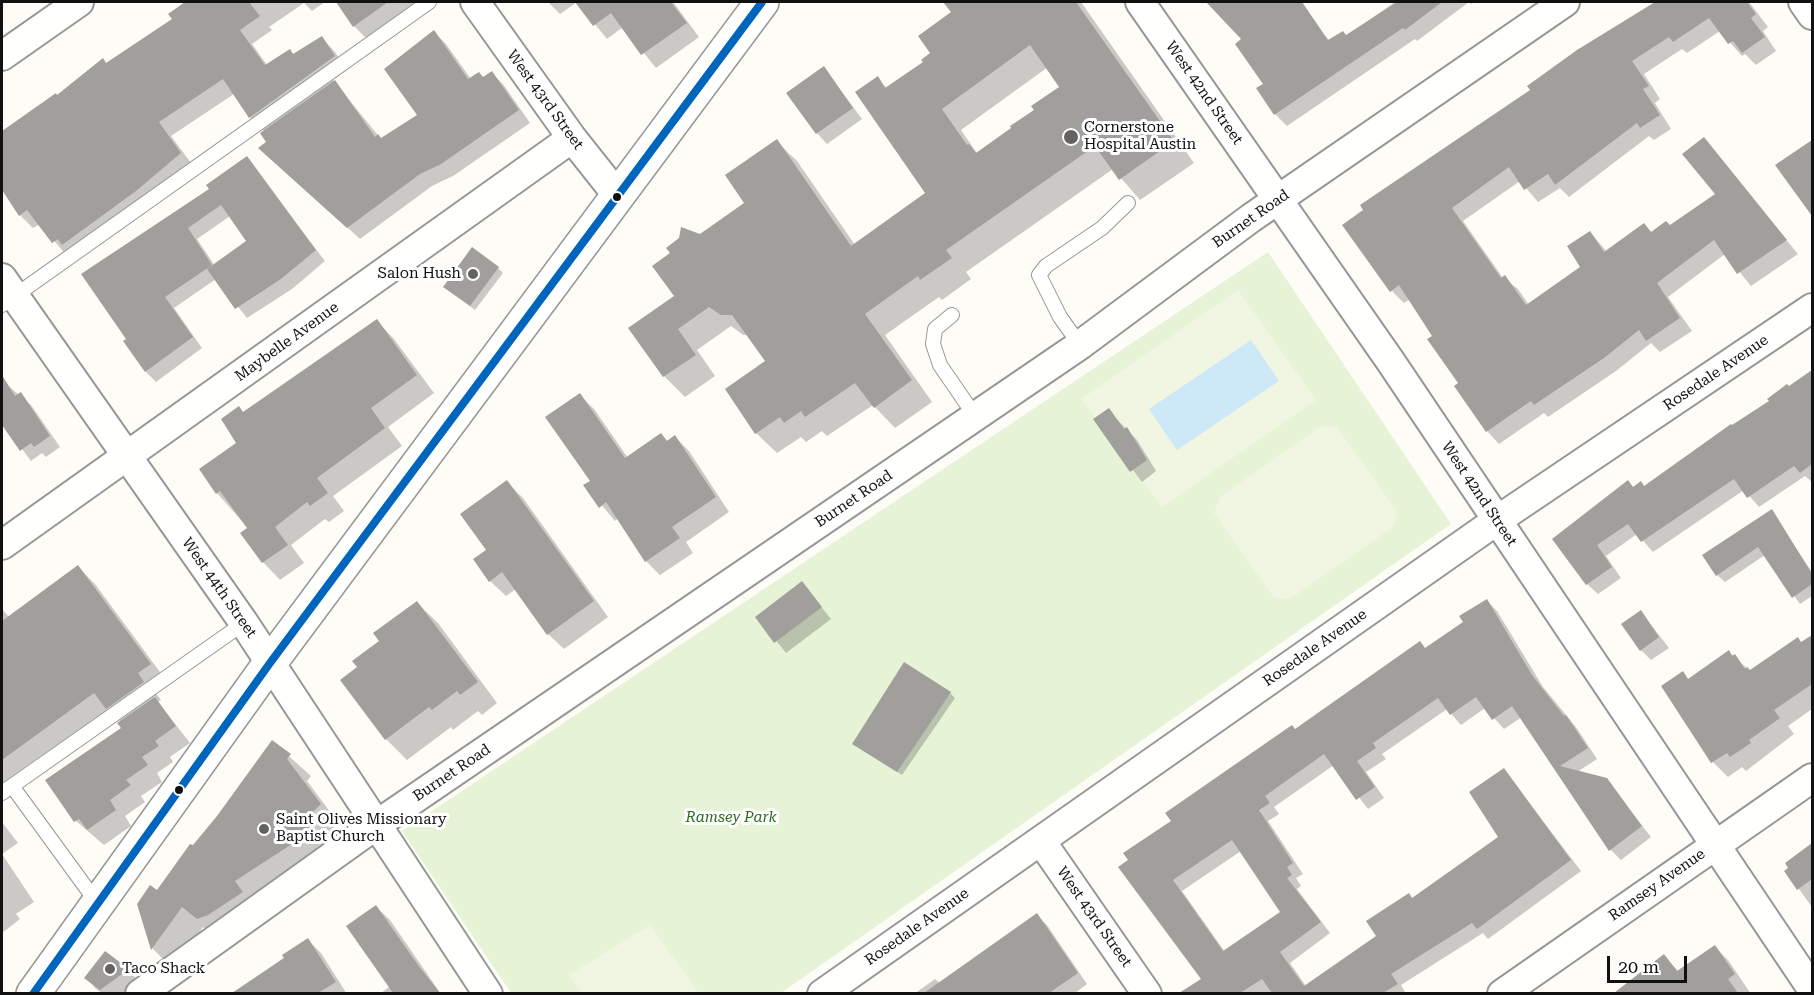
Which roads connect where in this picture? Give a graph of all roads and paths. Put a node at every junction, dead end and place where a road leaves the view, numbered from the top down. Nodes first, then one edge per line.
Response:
1 (79, 2) edge
2 (429, 2) edge
3 (475, 2) edge
4 (762, 2) edge
5 (1140, 2) edge
6 (1565, 2) edge
7 (1803, 2) edge
8 (1812, 15) edge
9 (2, 56) edge
10 (572, 138) junction
11 (618, 196) junction
12 (1278, 200) junction
13 (1128, 203) dead end
14 (6, 293) edge
15 (1812, 308) edge
16 (952, 315) dead end
17 (1080, 345) junction
18 (975, 416) junction
19 (126, 458) junction
20 (1496, 521) junction
21 (2, 545) edge
22 (244, 623) junction
23 (270, 663) junction
24 (1812, 778) edge
25 (7, 789) edge
26 (376, 825) junction
27 (1041, 841) junction
28 (1715, 844) junction
29 (98, 904) junction
30 (1812, 989) edge
31 (33, 993) edge
32 (140, 993) edge
33 (488, 993) edge
34 (822, 993) edge
35 (1147, 993) edge
36 (1502, 993) edge

1 - 9 street
2 - 14 lane
3 - 10 street, West 43rd Street
4 - 11 street
5 - 12 street, West 42nd Street
6 - 12 street, Burnet Road
7 - 8 street
10 - 11 street, West 43rd Street
10 - 19 street, Maybelle Avenue
11 - 23 street
12 - 17 street, Burnet Road
12 - 20 street, West 42nd Street
13 - 17 lane
14 - 19 street, West 44th Street
15 - 20 street, Rosedale Avenue
16 - 18 lane
17 - 18 street, Burnet Road
18 - 26 street, Burnet Road
19 - 21 street, Maybelle Avenue
19 - 22 street, West 44th Street
20 - 27 street, Rosedale Avenue
20 - 28 street, West 42nd Street
22 - 23 street, West 44th Street
22 - 25 lane
23 - 26 street, West 44th Street
23 - 29 street
24 - 28 street, Ramsey Avenue
25 - 29 lane
26 - 32 street, Burnet Road
26 - 33 street, West 44th Street
27 - 34 street, Rosedale Avenue
27 - 35 street, West 43rd Street
28 - 30 street, West 42nd Street
28 - 36 street, Ramsey Avenue
29 - 31 street

